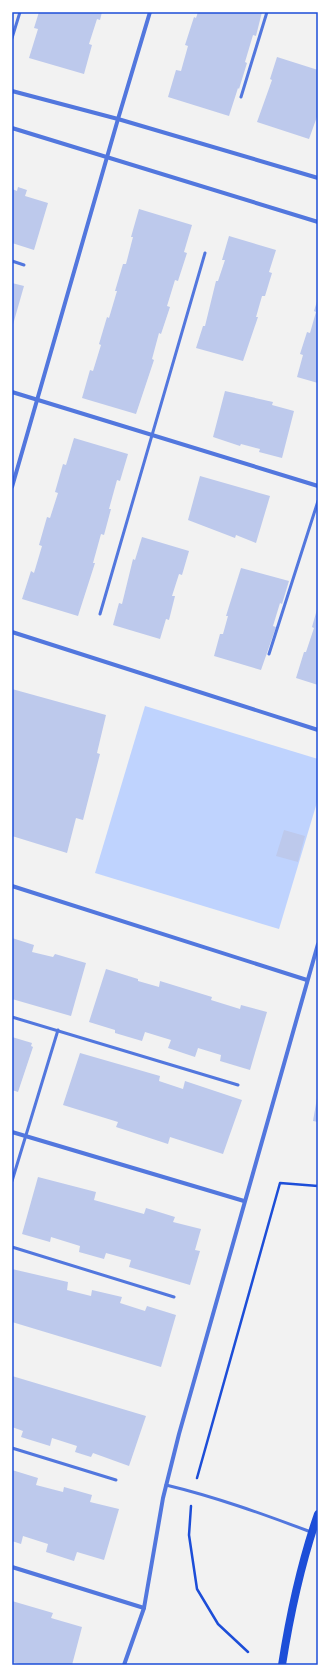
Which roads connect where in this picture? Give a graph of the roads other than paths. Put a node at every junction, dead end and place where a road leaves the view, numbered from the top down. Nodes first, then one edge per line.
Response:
1 (20, 12) edge
2 (150, 12) edge
3 (267, 12) edge
4 (12, 38) edge
5 (12, 91) edge
6 (241, 97) dead end
7 (118, 119) junction
8 (12, 128) edge
9 (107, 157) junction
10 (318, 178) edge
11 (318, 222) edge
12 (205, 254) dead end
13 (12, 261) edge
14 (24, 265) dead end
15 (12, 392) edge
16 (36, 399) junction
17 (152, 435) junction
18 (318, 486) edge
19 (12, 487) edge
20 (318, 502) edge
21 (100, 614) dead end
22 (12, 632) edge
23 (269, 654) dead end
24 (318, 730) edge
25 (12, 886) edge
26 (318, 944) edge
27 (307, 980) junction
28 (12, 1017) edge
29 (58, 1030) junction
30 (238, 1085) dead end
31 (12, 1132) edge
32 (26, 1136) junction
33 (12, 1181) edge
34 (244, 1201) junction
35 (12, 1246) edge
36 (174, 1297) dead end
37 (12, 1448) edge
38 (116, 1480) dead end
39 (166, 1485) junction
40 (318, 1514) edge
41 (315, 1533) edge
42 (12, 1568) edge
43 (144, 1608) junction
44 (124, 1665) edge
45 (282, 1665) edge

1 - 4 lane
2 - 7 street
3 - 6 lane
5 - 7 street
7 - 9 street
7 - 10 street
8 - 9 street
9 - 11 street
9 - 16 street
12 - 17 lane
13 - 14 lane
15 - 16 street
16 - 17 street
16 - 19 street
17 - 18 street
17 - 21 lane
20 - 23 lane
22 - 24 street
25 - 27 street
26 - 27 street
27 - 34 street
28 - 29 lane
29 - 30 lane
29 - 32 lane
31 - 32 street
32 - 33 lane
32 - 34 street
34 - 39 street
35 - 36 lane
37 - 38 lane
39 - 41 lane
39 - 43 street
40 - 41 main road
41 - 45 main road
42 - 43 street
43 - 44 street

